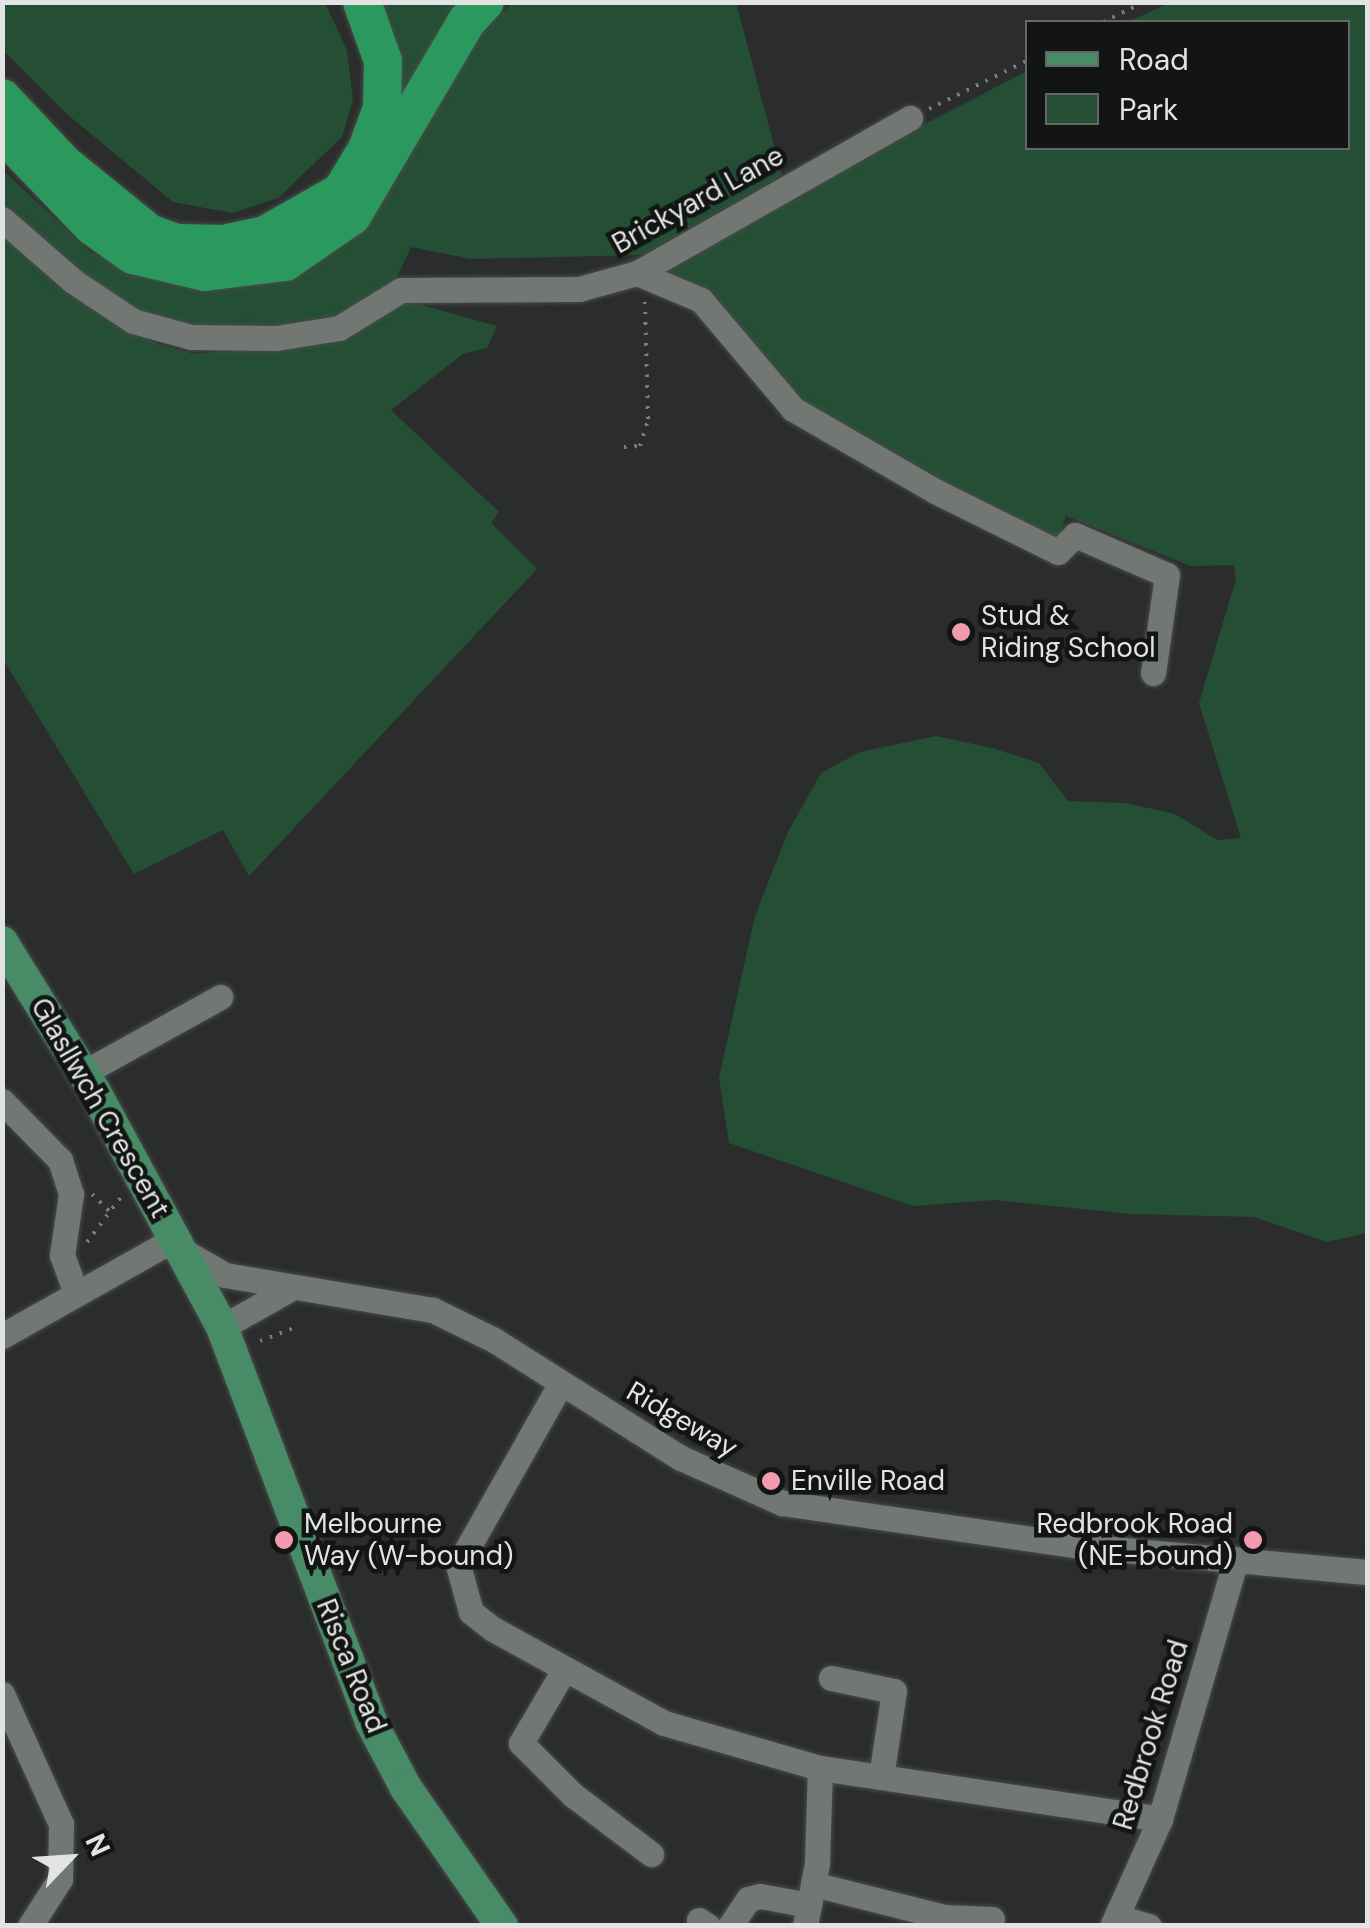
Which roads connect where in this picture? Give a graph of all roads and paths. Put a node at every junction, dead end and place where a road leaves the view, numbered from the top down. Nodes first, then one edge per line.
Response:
1 (362, 2) edge
2 (485, 2) edge
3 (1144, 2) edge
4 (1107, 20) edge
5 (1025, 61) edge
6 (2, 98) edge
7 (910, 118) joint
8 (2, 132) edge
9 (2, 219) edge
10 (637, 273) junction
11 (624, 448) dead end
12 (1152, 673) dead end
13 (2, 942) edge
14 (220, 997) dead end
15 (83, 1073) junction
16 (2, 1100) edge
17 (138, 1174) junction
18 (183, 1254) junction
19 (70, 1280) junction
20 (288, 1290) junction
21 (297, 1326) dead end
22 (222, 1327) junction
23 (2, 1336) edge
24 (260, 1341) dead end
25 (562, 1383) junction
26 (1236, 1559) junction
27 (1368, 1572) edge
28 (564, 1670) junction
29 (831, 1678) dead end
30 (2, 1694) edge
31 (820, 1768) junction
32 (882, 1777) junction
33 (1160, 1819) junction
34 (651, 1854) dead end
35 (809, 1905) edge
36 (992, 1919) dead end
37 (1115, 1921) edge
38 (30, 1926) edge
39 (502, 1926) edge
40 (730, 1926) edge
41 (1149, 1926) edge

1 - 6 highway
2 - 8 highway
3 - 4 path
5 - 7 path
7 - 10 street, Brickyard Lane
9 - 10 street, Brickyard Lane
10 - 11 path
10 - 12 street
13 - 15 main road, Glasllwch Crescent
14 - 15 street
15 - 17 main road, Glasllwch Crescent
16 - 19 street
17 - 18 main road, Glasllwch Crescent
17 - 19 path
18 - 19 street
18 - 20 street, Ridgeway
18 - 22 main road, Risca Road
19 - 23 street
20 - 22 street
20 - 25 street, Ridgeway
21 - 24 path
22 - 39 main road, Risca Road
25 - 26 street, Ridgeway
25 - 28 street
26 - 27 street, Ridgeway
26 - 33 street, Redbrook Road
28 - 31 street
28 - 34 street
29 - 32 street
30 - 38 street
31 - 32 street
31 - 35 street
32 - 33 street
33 - 37 street, Redbrook Road
35 - 36 street
35 - 40 street
37 - 41 street

